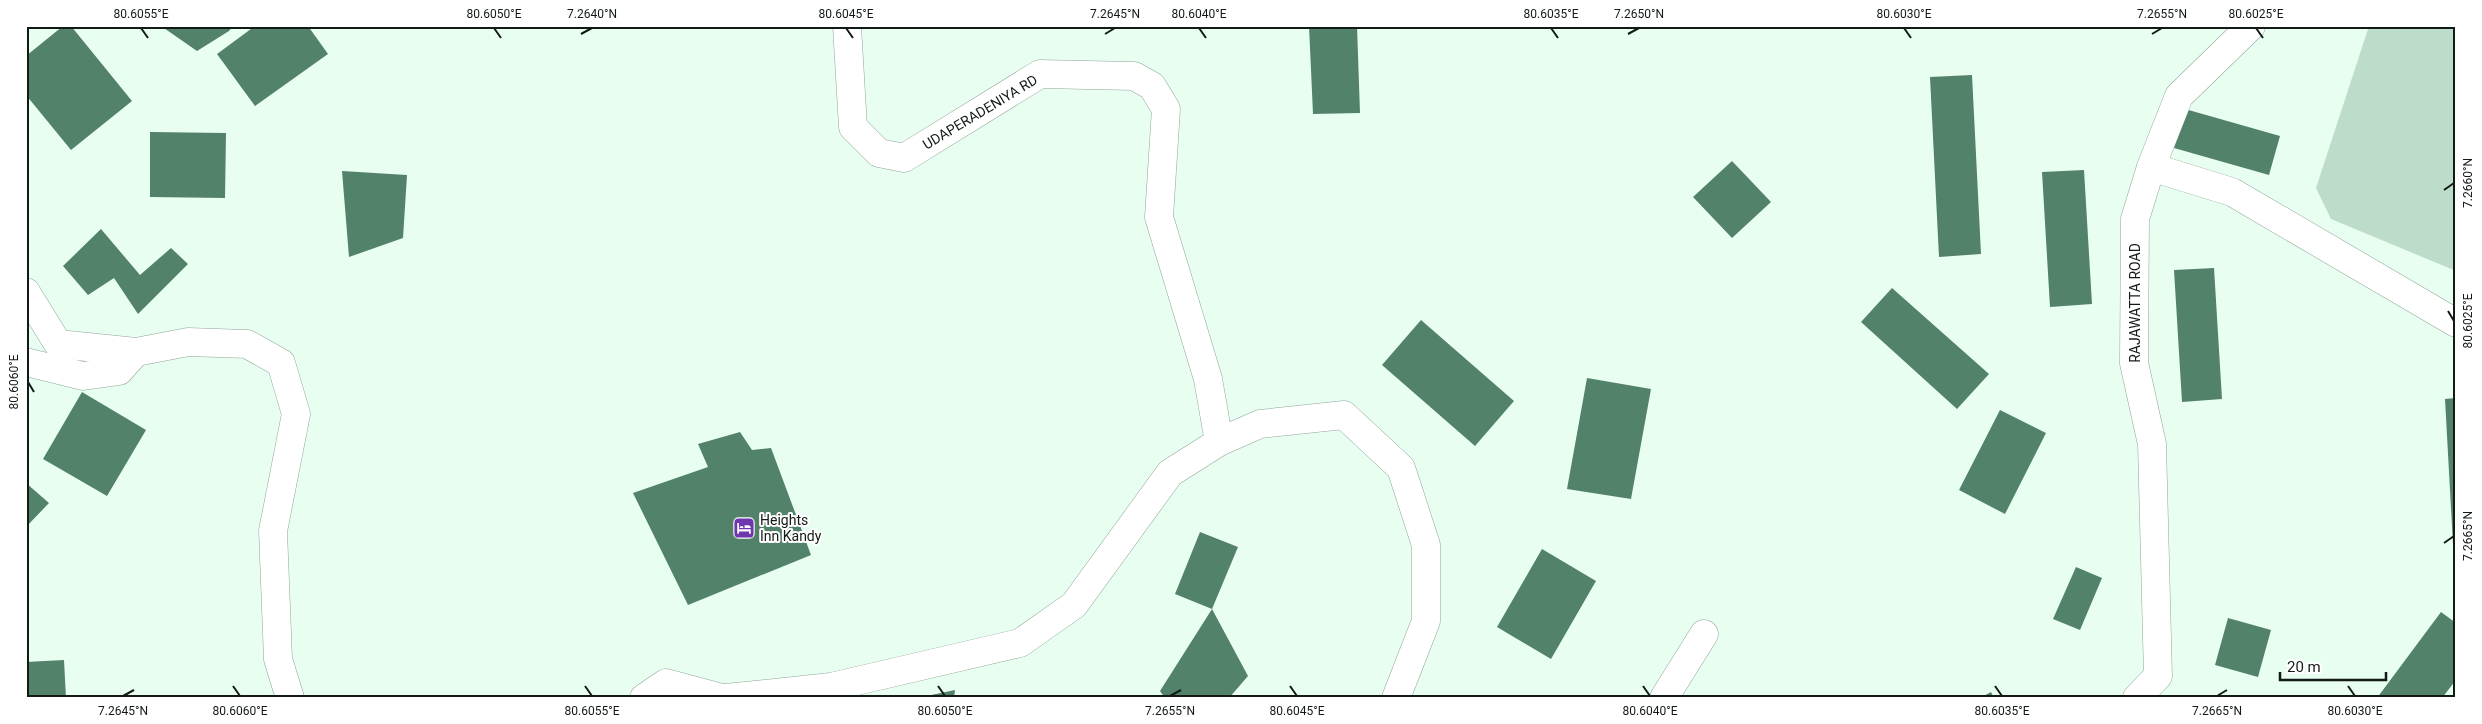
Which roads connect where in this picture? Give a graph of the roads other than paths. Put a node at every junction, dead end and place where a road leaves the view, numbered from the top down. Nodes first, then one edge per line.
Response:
1 (847, 26) edge
2 (2251, 26) edge
3 (2151, 167) junction
4 (26, 292) edge
5 (2456, 323) edge
6 (136, 352) junction
7 (26, 362) edge
8 (1219, 442) junction
9 (1704, 634) dead end
10 (290, 698) edge
11 (644, 698) edge
12 (724, 698) edge
13 (1396, 698) edge
14 (1664, 698) edge
15 (2137, 698) edge

1 - 8 street, UDAPERADENIYA RD
2 - 3 street, RAJAWATTA ROAD
3 - 5 street
3 - 15 street, RAJAWATTA ROAD
4 - 6 street
6 - 7 street
6 - 10 street
8 - 12 street
8 - 13 street
9 - 14 street
11 - 12 street

